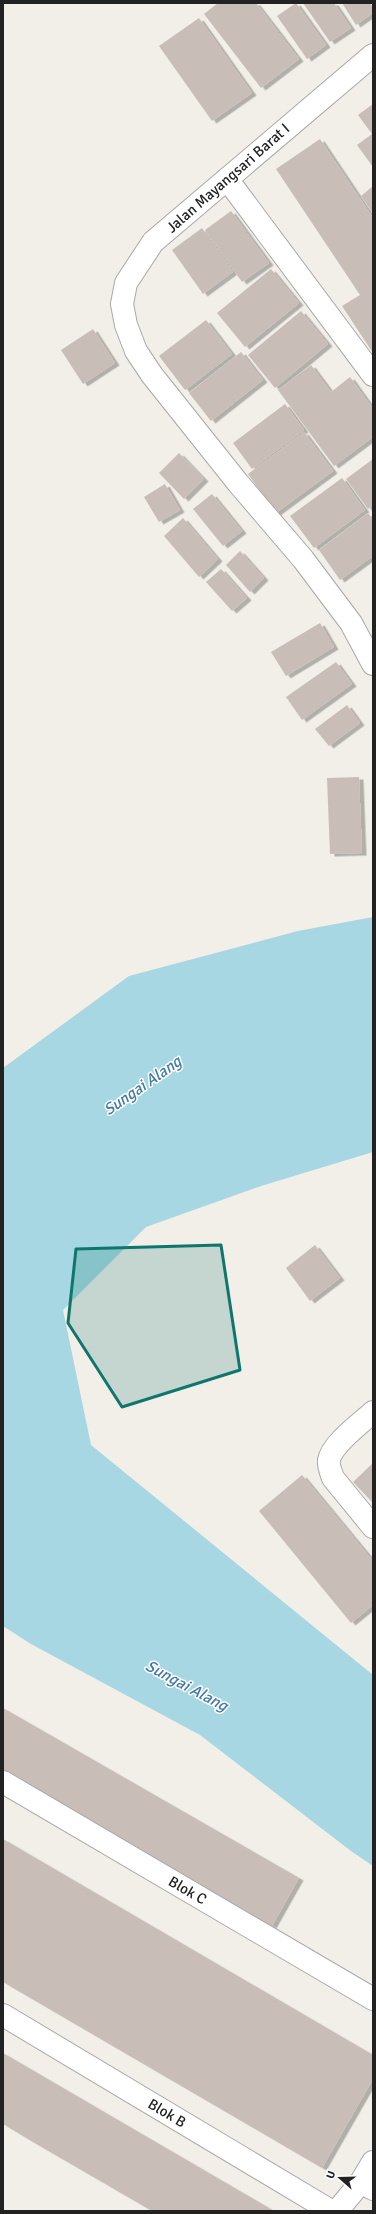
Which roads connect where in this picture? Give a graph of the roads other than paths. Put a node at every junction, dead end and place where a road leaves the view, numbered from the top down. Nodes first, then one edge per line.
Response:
1 (373, 55) edge
2 (227, 179) junction
3 (373, 375) edge
4 (373, 664) edge
5 (373, 1412) edge
6 (373, 1527) edge
7 (3, 1782) edge
8 (373, 1999) edge
9 (3, 2015) edge
10 (373, 2162) edge
11 (367, 2185) edge
12 (331, 2211) edge
13 (337, 2211) edge

1 - 2 street, Jalan Mayangsari Barat I
2 - 3 street
2 - 4 street, Jalan Mayangsari Barat I
5 - 6 street
7 - 8 street, Blok C
9 - 12 street, Blok B
10 - 11 street
11 - 13 street

